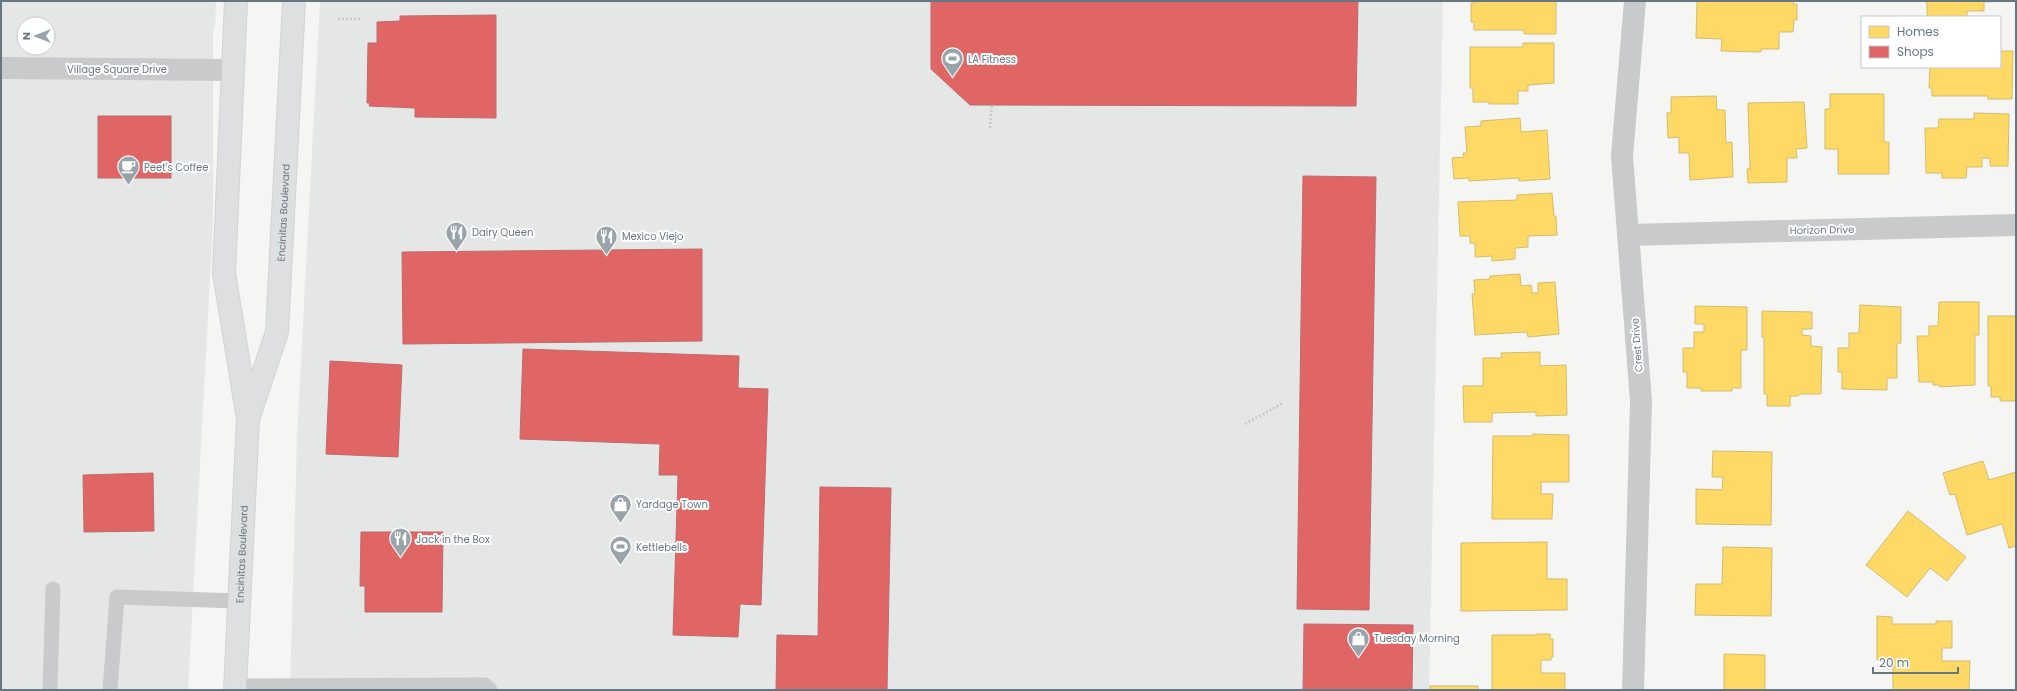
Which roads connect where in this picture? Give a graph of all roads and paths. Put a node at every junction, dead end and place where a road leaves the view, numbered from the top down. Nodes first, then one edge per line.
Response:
1 (236, 1) edge
2 (294, 1) edge
3 (1635, 1) edge
4 (338, 19) dead end
5 (361, 19) dead end
6 (1, 68) edge
7 (233, 70) junction
8 (992, 104) dead end
9 (990, 128) dead end
10 (2016, 224) edge
11 (1629, 235) junction
12 (1282, 404) dead end
13 (248, 419) junction
14 (1245, 424) dead end
15 (53, 589) dead end
16 (238, 601) junction
17 (235, 688) edge
18 (50, 690) edge
19 (110, 690) edge
20 (490, 690) edge
21 (1633, 690) edge

1 - 7 main road, Encinitas Boulevard
2 - 13 main road, Encinitas Boulevard
3 - 11 street, Crest Drive
4 - 5 path
6 - 7 street, Village Square Drive
7 - 13 main road, Encinitas Boulevard
8 - 9 path
10 - 11 street, Horizon Drive
11 - 21 street, Crest Drive
12 - 14 path
13 - 16 main road, Encinitas Boulevard
15 - 18 lane
16 - 17 main road, Encinitas Boulevard
16 - 19 lane
17 - 20 lane

